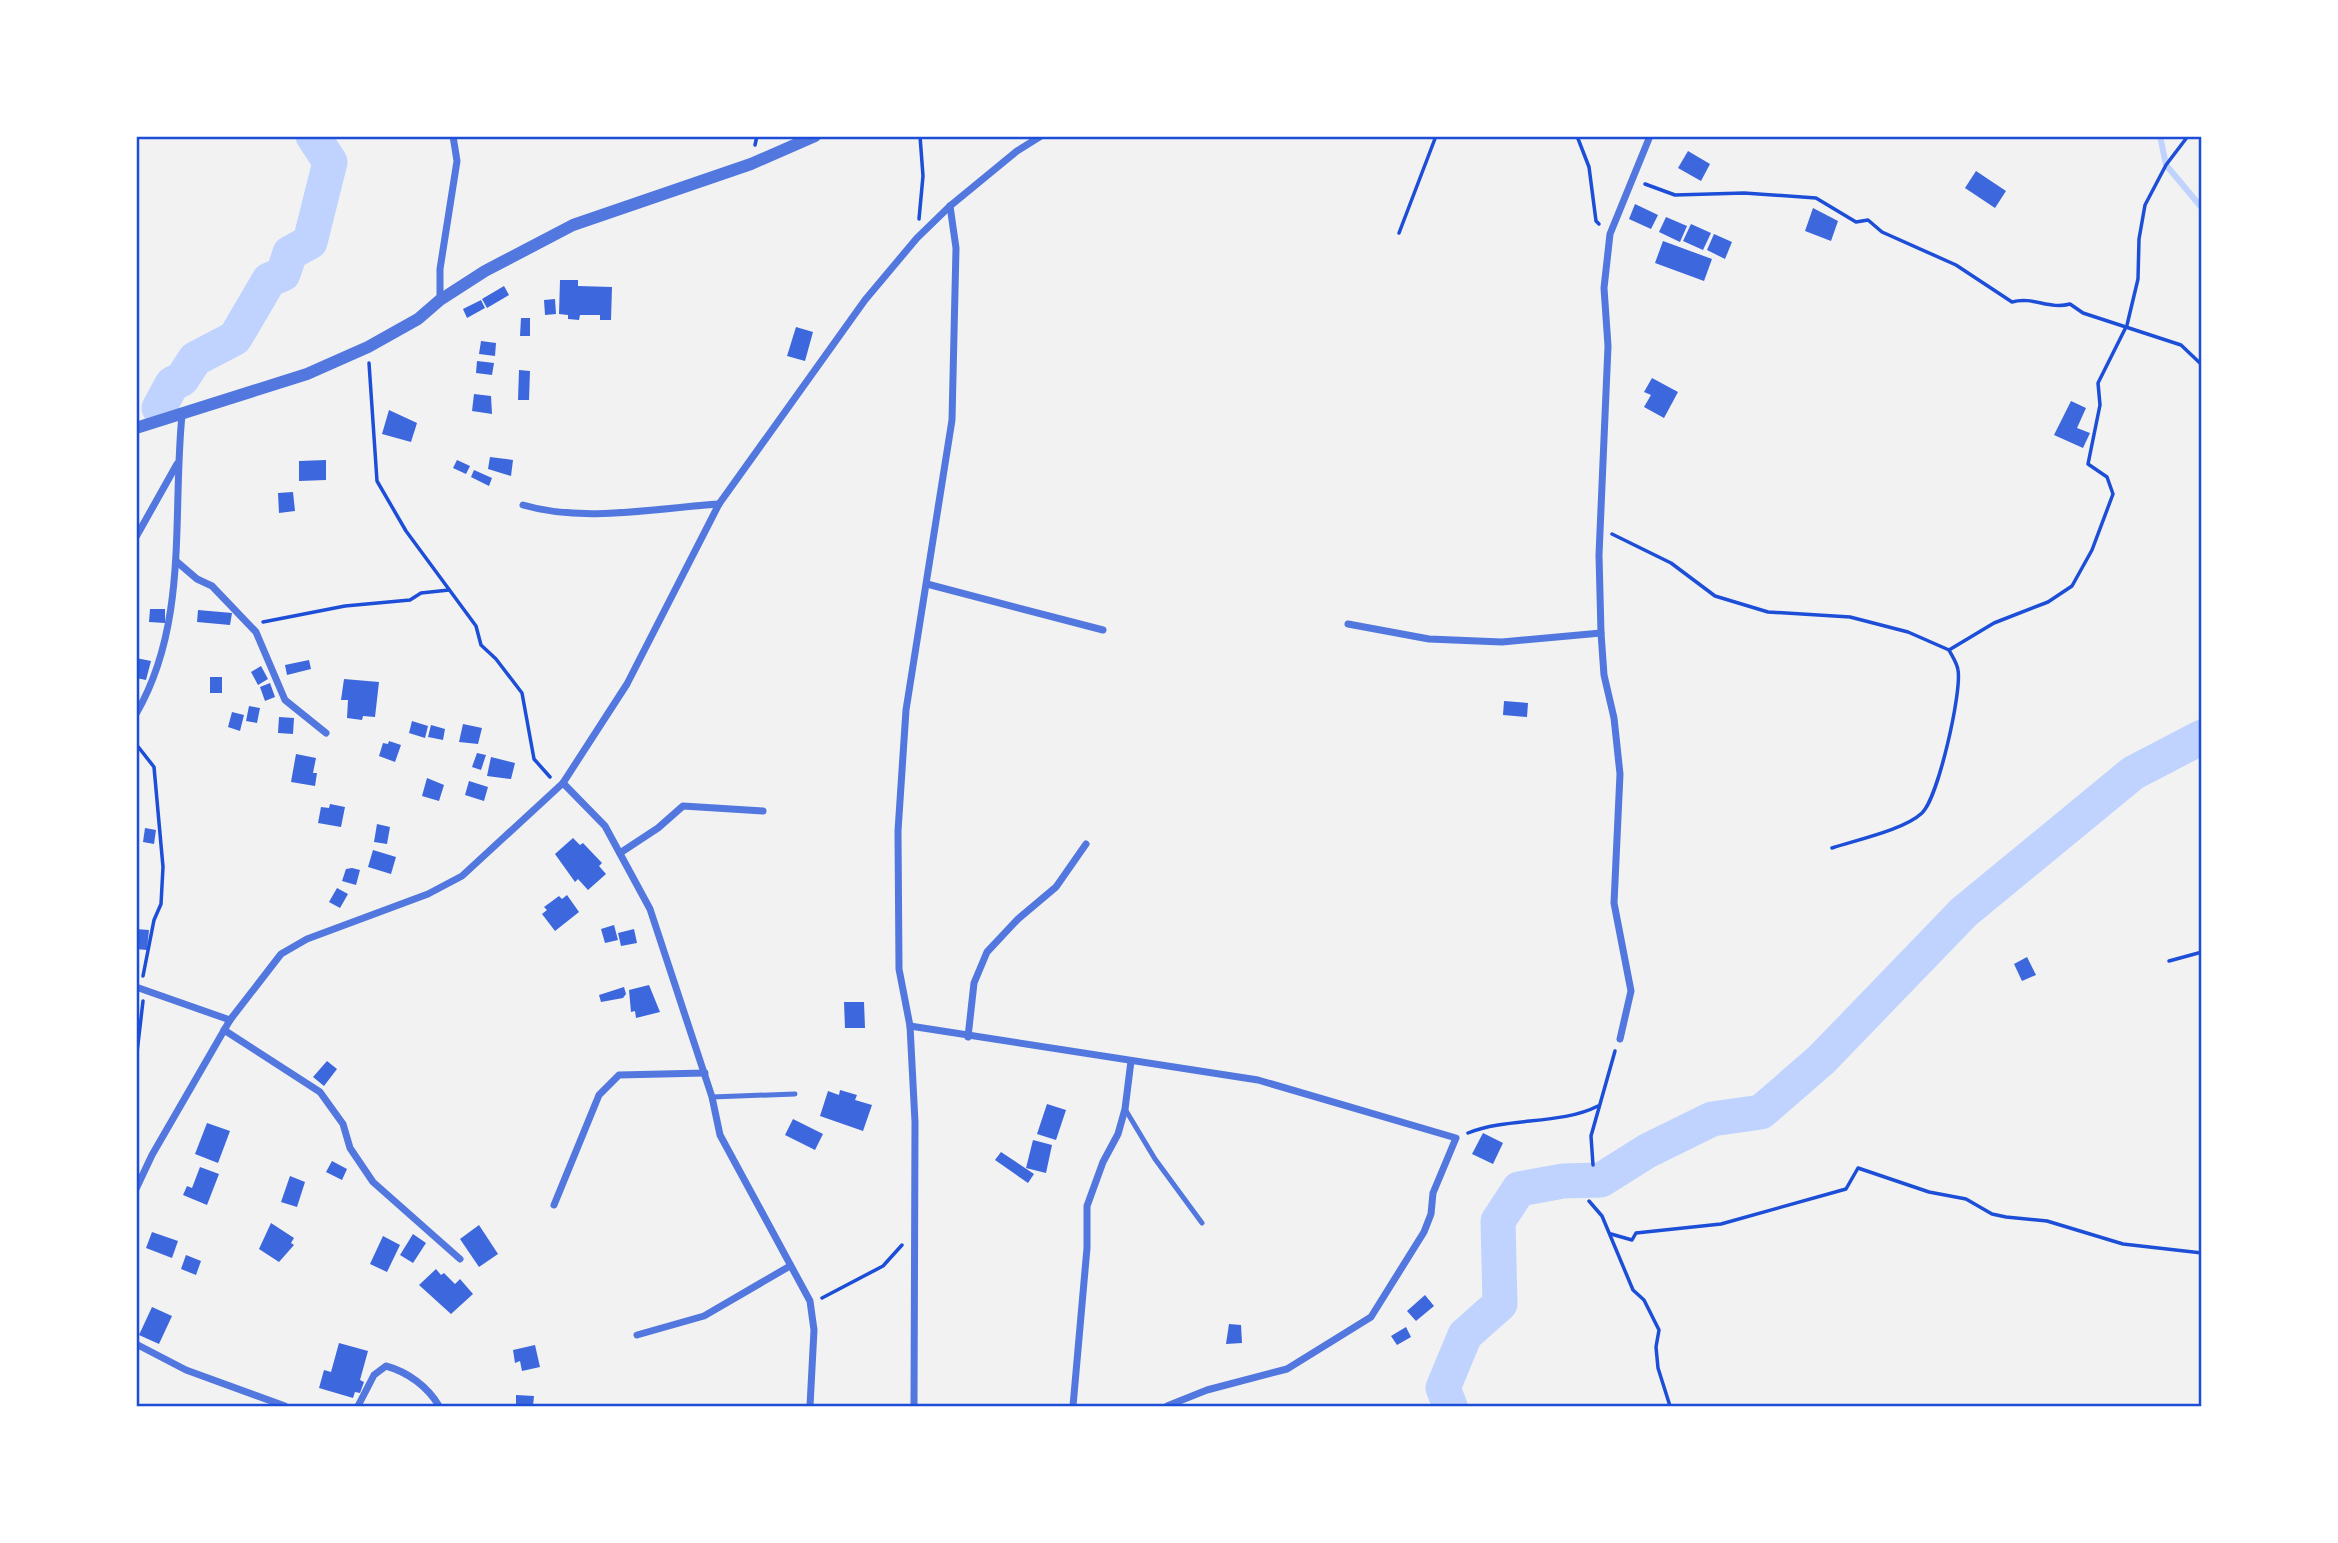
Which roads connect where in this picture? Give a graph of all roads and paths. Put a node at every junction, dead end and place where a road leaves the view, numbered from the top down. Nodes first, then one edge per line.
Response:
1 (453, 136) edge
2 (814, 136) edge
3 (920, 136) edge
4 (1041, 136) edge
5 (1436, 136) edge
6 (1577, 136) edge
7 (1650, 136) edge
8 (2188, 136) edge
9 (1632, 178) junction
10 (950, 206) junction
11 (1399, 233) dead end
12 (1610, 234) junction
13 (917, 238) junction
14 (440, 300) junction
15 (2127, 326) junction
16 (368, 347) junction
17 (2202, 365) edge
18 (182, 415) junction
19 (136, 428) edge
20 (177, 464) junction
21 (719, 504) junction
22 (523, 505) dead end
23 (1601, 527) junction
24 (136, 537) edge
25 (176, 561) junction
26 (927, 584) junction
27 (449, 590) junction
28 (248, 624) junction
29 (1348, 624) dead end
30 (1103, 630) dead end
31 (1601, 633) junction
32 (1949, 650) junction
33 (136, 714) edge
34 (327, 733) dead end
35 (136, 744) edge
36 (562, 783) junction
37 (762, 811) dead end
38 (1086, 844) dead end
39 (1832, 848) dead end
40 (620, 853) junction
41 (2202, 951) edge
42 (2169, 961) dead end
43 (138, 988) edge
44 (230, 1020) junction
45 (910, 1026) junction
46 (224, 1030) junction
47 (968, 1037) junction
48 (1620, 1039) joint
49 (136, 1061) edge
50 (1130, 1061) junction
51 (705, 1073) junction
52 (795, 1094) dead end
53 (712, 1097) junction
54 (1598, 1106) junction
55 (1125, 1109) junction
56 (1456, 1138) junction
57 (1593, 1165) dead end
58 (136, 1189) edge
59 (1589, 1201) dead end
60 (554, 1205) dead end
61 (1202, 1223) dead end
62 (916, 1230) junction
63 (1611, 1234) junction
64 (2202, 1253) edge
65 (460, 1259) dead end
66 (790, 1266) junction
67 (810, 1301) junction
68 (638, 1335) dead end
69 (136, 1345) edge
70 (285, 1406) edge
71 (358, 1406) edge
72 (439, 1406) edge
73 (810, 1406) edge
74 (914, 1406) edge
75 (1073, 1406) edge
76 (1167, 1406) edge
77 (1670, 1406) edge

1 - 14 street
2 - 14 street
3 - 13 path
4 - 10 street
5 - 11 path
6 - 12 path
7 - 9 street
8 - 15 path
9 - 12 street
9 - 15 path
10 - 13 street
10 - 26 street
12 - 23 street
13 - 21 street
14 - 16 street
15 - 17 path
15 - 32 path
16 - 18 street
16 - 27 path
18 - 19 street
18 - 20 street
20 - 24 street
20 - 25 street
21 - 22 street
21 - 36 street
23 - 31 street
23 - 32 path
25 - 28 street
25 - 33 street
26 - 30 street
26 - 45 street
27 - 28 path
27 - 36 path
28 - 34 street
29 - 31 street
31 - 48 street
32 - 39 path
35 - 43 path
36 - 40 street
36 - 44 street
37 - 40 street
38 - 47 street
40 - 51 street
41 - 42 path
43 - 44 street
43 - 49 path
44 - 46 street
45 - 47 street
45 - 62 street
46 - 58 street
46 - 65 street
47 - 50 street
48 - 54 path
50 - 55 street
50 - 56 street
51 - 53 street
51 - 60 street
52 - 53 lane
53 - 66 street
54 - 56 path
54 - 57 path
55 - 61 lane
55 - 75 street
56 - 76 street
59 - 63 path
62 - 67 path
62 - 74 street
63 - 64 path
63 - 77 path
66 - 67 street
66 - 68 street
67 - 73 street
69 - 70 street
71 - 72 street

